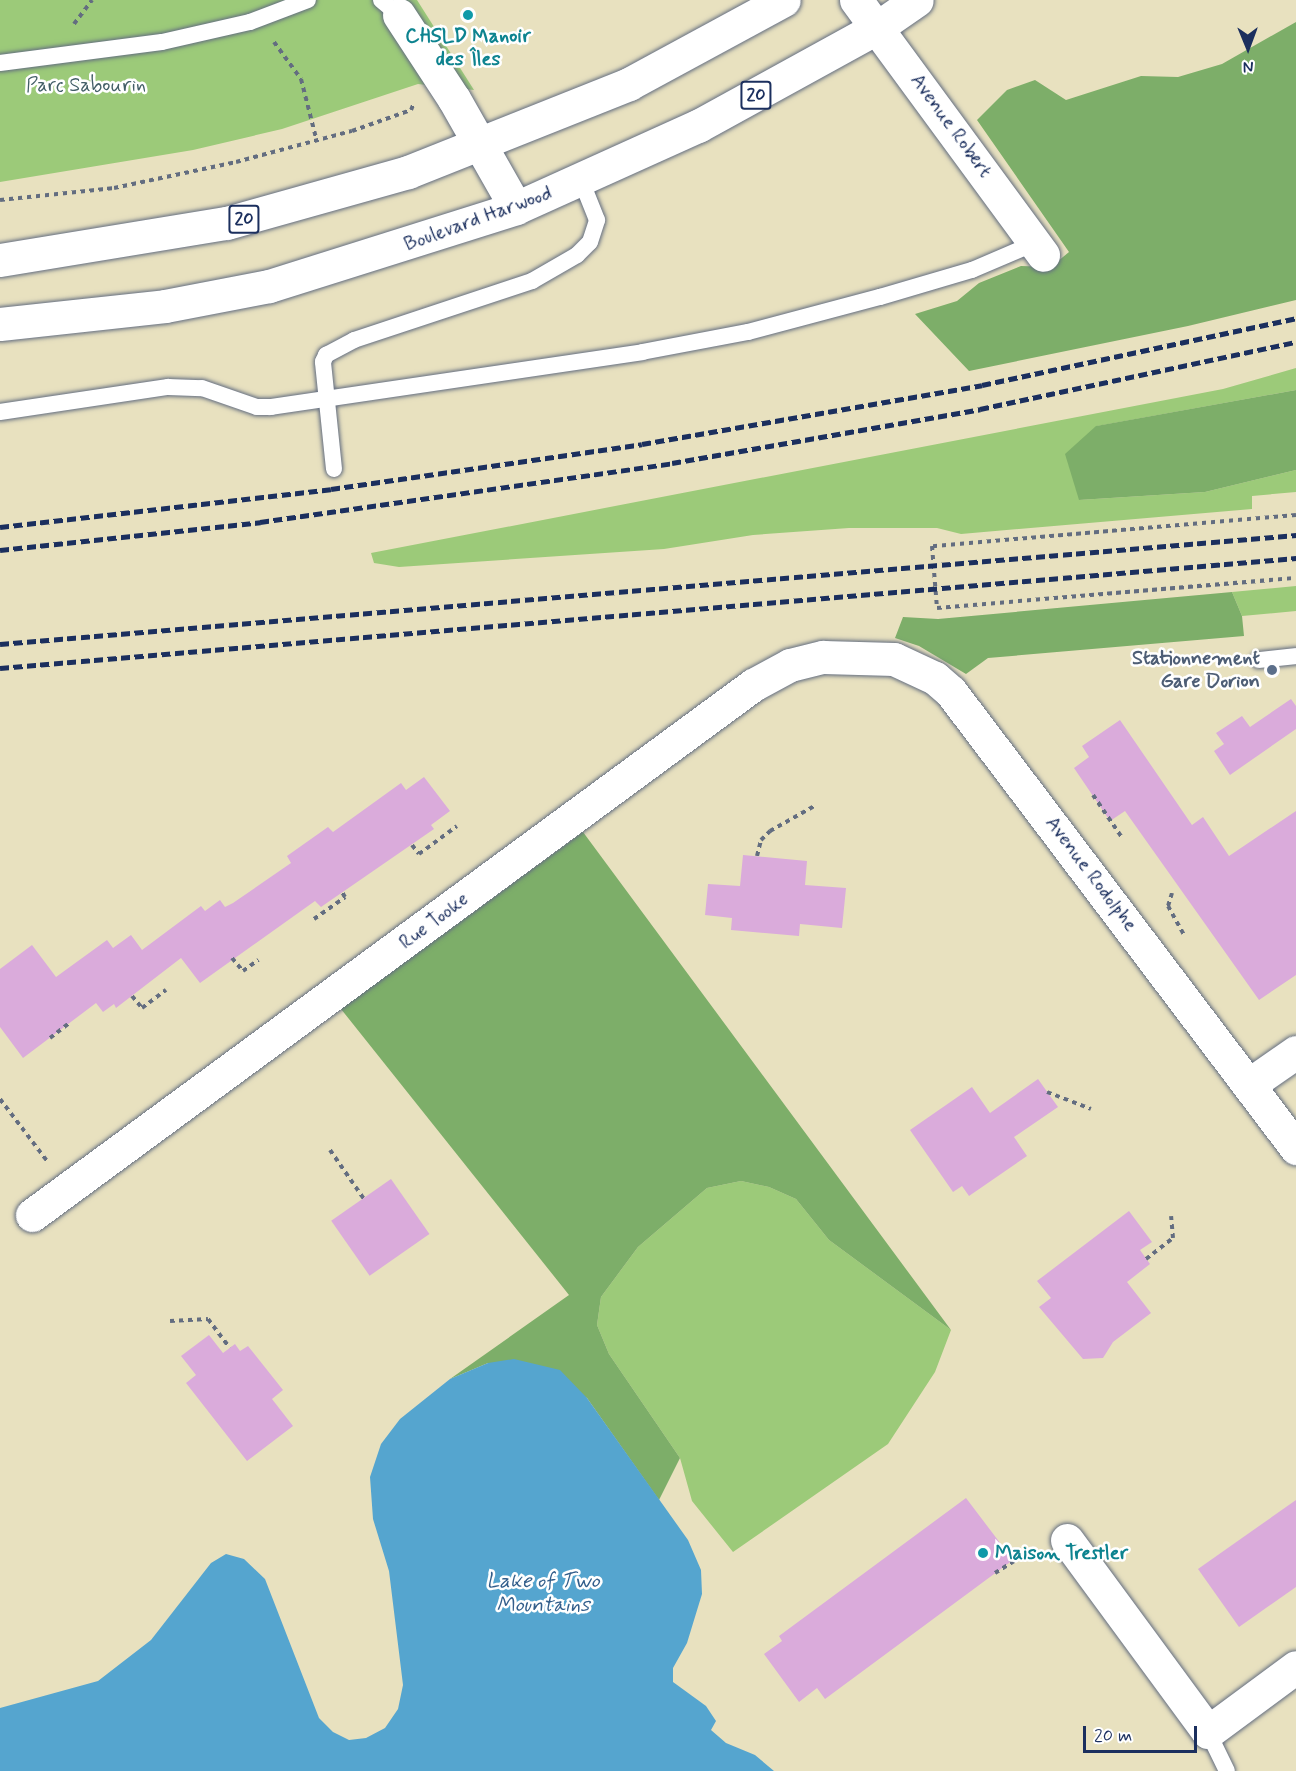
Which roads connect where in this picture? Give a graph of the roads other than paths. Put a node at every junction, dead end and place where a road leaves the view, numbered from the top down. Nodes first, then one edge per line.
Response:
1 (308, 0) edge
2 (784, 0) edge
3 (856, 0) edge
4 (917, 0) edge
5 (390, 8) edge
6 (878, 27) junction
7 (0, 63) edge
8 (480, 145) junction
9 (581, 180) junction
10 (516, 208) junction
11 (1039, 249) joint
12 (0, 260) edge
13 (0, 324) edge
14 (326, 399) junction
15 (0, 412) edge
16 (334, 469) dead end
17 (848, 656) joint
18 (1296, 656) edge
19 (1259, 660) dead end
20 (1296, 1052) edge
21 (1250, 1084) junction
22 (1296, 1148) edge
23 (32, 1215) dead end
24 (1066, 1540) dead end
25 (1296, 1667) edge
26 (1209, 1732) junction
27 (1227, 1771) edge

1 - 7 lane
2 - 8 main road, 20
3 - 6 main road, Avenue Robert
4 - 6 main road, Boulevard Harwood / 20
5 - 8 main road
6 - 9 main road, Boulevard Harwood / 20
6 - 11 main road, Avenue Robert
8 - 10 main road
8 - 12 main road, 20
9 - 10 main road, Boulevard Harwood / 20
9 - 14 lane
10 - 13 main road, Boulevard Harwood / 20
11 - 14 lane
14 - 15 lane
14 - 16 lane
17 - 21 main road, Avenue Rodolphe
17 - 23 main road, Rue Tooke
18 - 19 lane
20 - 21 main road
21 - 22 main road, Avenue Rodolphe
24 - 26 main road
25 - 26 main road
26 - 27 lane

